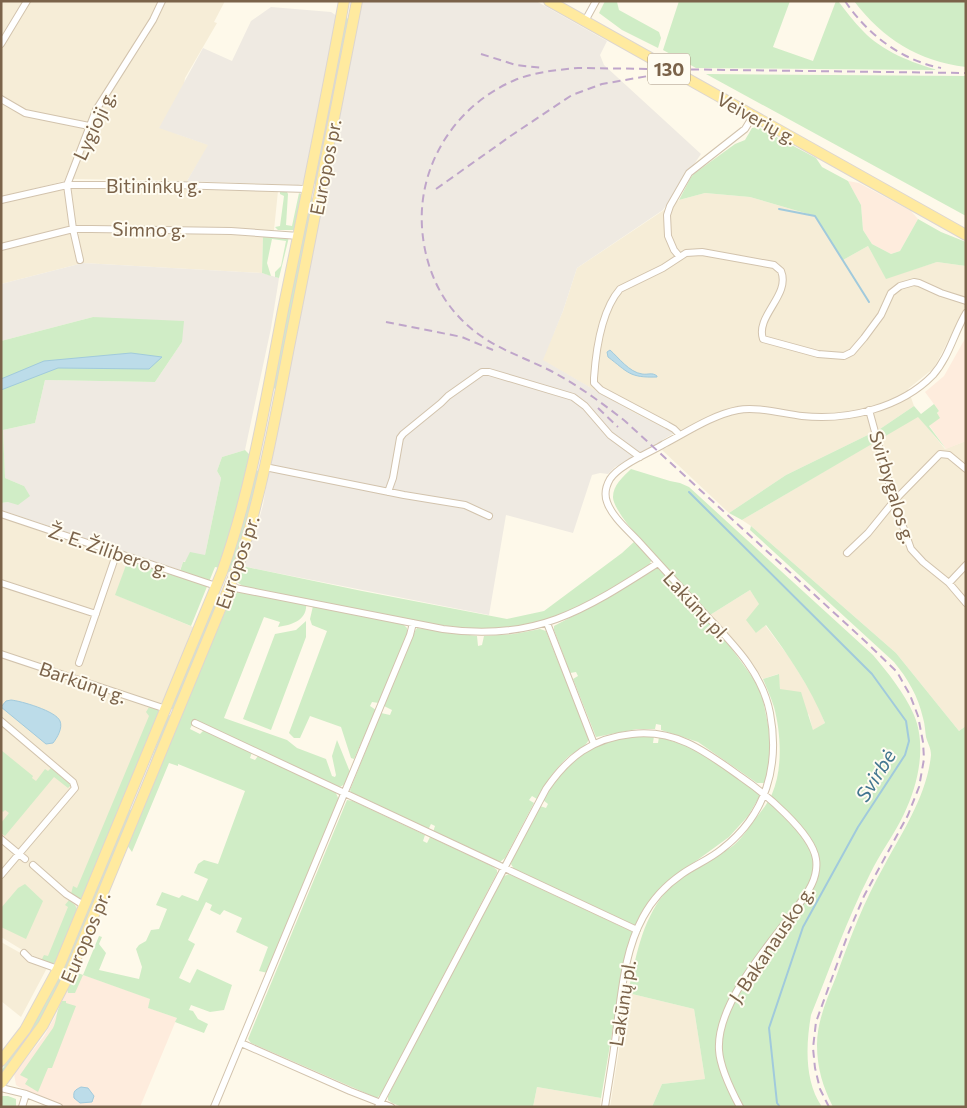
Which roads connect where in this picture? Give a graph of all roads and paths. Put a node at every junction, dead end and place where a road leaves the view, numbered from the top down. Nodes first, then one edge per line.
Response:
1 (27, 1) edge
2 (162, 1) edge
3 (549, 1) edge
4 (596, 1) edge
5 (343, 5) edge
6 (356, 6) edge
7 (585, 21) junction
8 (1, 44) edge
9 (1, 99) edge
10 (753, 116) junction
11 (90, 126) junction
12 (67, 185) junction
13 (308, 189) junction
14 (1, 200) edge
15 (318, 202) junction
16 (73, 230) junction
17 (966, 235) edge
18 (299, 236) junction
19 (1, 248) edge
20 (679, 256) junction
21 (80, 260) dead end
22 (966, 301) edge
23 (966, 313) edge
24 (267, 394) junction
25 (279, 396) junction
26 (869, 410) junction
27 (680, 435) junction
28 (640, 457) junction
29 (252, 464) junction
30 (265, 467) junction
31 (966, 469) edge
32 (388, 492) junction
33 (894, 501) junction
34 (1, 514) edge
35 (489, 516) dead end
36 (117, 552) junction
37 (848, 553) dead end
38 (658, 563) junction
39 (966, 565) edge
40 (1, 583) edge
41 (949, 583) junction
42 (216, 586) junction
43 (229, 588) junction
44 (966, 602) edge
45 (96, 614) junction
46 (413, 623) junction
47 (547, 623) junction
48 (1, 654) edge
49 (79, 663) dead end
50 (166, 709) junction
51 (178, 714) junction
52 (1, 721) edge
53 (195, 723) dead end
54 (594, 744) junction
55 (134, 785) junction
56 (344, 794) junction
57 (765, 794) junction
58 (143, 797) junction
59 (1, 839) edge
60 (22, 856) junction
61 (33, 865) dead end
62 (504, 868) junction
63 (1, 875) edge
64 (84, 906) junction
65 (636, 930) junction
66 (24, 953) dead end
67 (58, 969) junction
68 (241, 1043) junction
69 (1, 1061) edge
70 (1, 1083) edge
71 (1, 1088) edge
72 (26, 1094) junction
73 (379, 1105) edge
74 (22, 1107) edge
75 (59, 1107) edge
76 (214, 1107) edge
77 (391, 1107) edge
78 (605, 1107) edge
79 (740, 1107) edge

1 - 8 street
2 - 11 street, Lygioji g.
3 - 7 main road, Veiverių g. / 130
4 - 7 street
5 - 6 main road
5 - 13 main road, Europos pr.
6 - 15 main road, Europos pr.
7 - 10 main road, Veiverių g. / 130
9 - 11 street
10 - 17 main road, Veiverių g. / 130
10 - 20 street
11 - 12 street, Lygioji g.
12 - 13 street, Bitininkų g.
12 - 14 street, Bitininkų g.
12 - 16 street, Lygioji g.
13 - 15 main road
13 - 18 main road, Europos pr.
15 - 25 main road, Europos pr.
16 - 18 street, Simno g.
16 - 19 street, Simno g.
16 - 21 street, Lygioji g.
18 - 24 main road, Europos pr.
20 - 22 street
20 - 27 street
23 - 26 street, Lakūnų pl.
24 - 25 main road
24 - 29 main road, Europos pr.
25 - 30 main road, Europos pr.
26 - 27 street, Lakūnų pl.
26 - 33 street, Svirbygalos g.
27 - 28 street, Lakūnų pl.
28 - 32 street
28 - 38 street, Lakūnų pl.
29 - 30 main road
29 - 42 main road, Europos pr.
30 - 32 street
30 - 43 main road, Europos pr.
31 - 33 street
32 - 35 street
33 - 37 street
33 - 41 street, Svirbygalos g.
34 - 36 street, Ž. E. Žilibero g.
36 - 42 street, Ž. E. Žilibero g.
36 - 45 street
38 - 47 street
38 - 57 street, Lakūnų pl.
39 - 41 street
40 - 45 street
41 - 44 street, Svirbygalos g.
42 - 43 main road
42 - 50 main road, Europos pr.
43 - 46 street
43 - 51 main road, Europos pr.
45 - 49 street
46 - 47 street
46 - 56 street
47 - 54 street
48 - 50 street, Barkūnų g.
50 - 51 main road
50 - 55 main road, Europos pr.
51 - 58 main road, Europos pr.
52 - 60 street
53 - 56 street
54 - 57 street, J. Bakanausko g.
54 - 62 street, J. Bakanausko g.
55 - 58 main road
55 - 64 main road, Europos pr.
56 - 62 street
56 - 68 street
57 - 65 street, Lakūnų pl.
57 - 79 street, J. Bakanausko g.
58 - 70 main road, Europos pr.
59 - 60 street
60 - 63 street
61 - 64 street
62 - 65 street
62 - 73 street, J. Bakanausko g.
64 - 67 main road, Europos pr.
65 - 78 street, Lakūnų pl.
66 - 67 street
67 - 69 main road, Europos pr.
68 - 73 street
68 - 76 street
71 - 72 street
72 - 74 street
72 - 75 street
73 - 77 street

